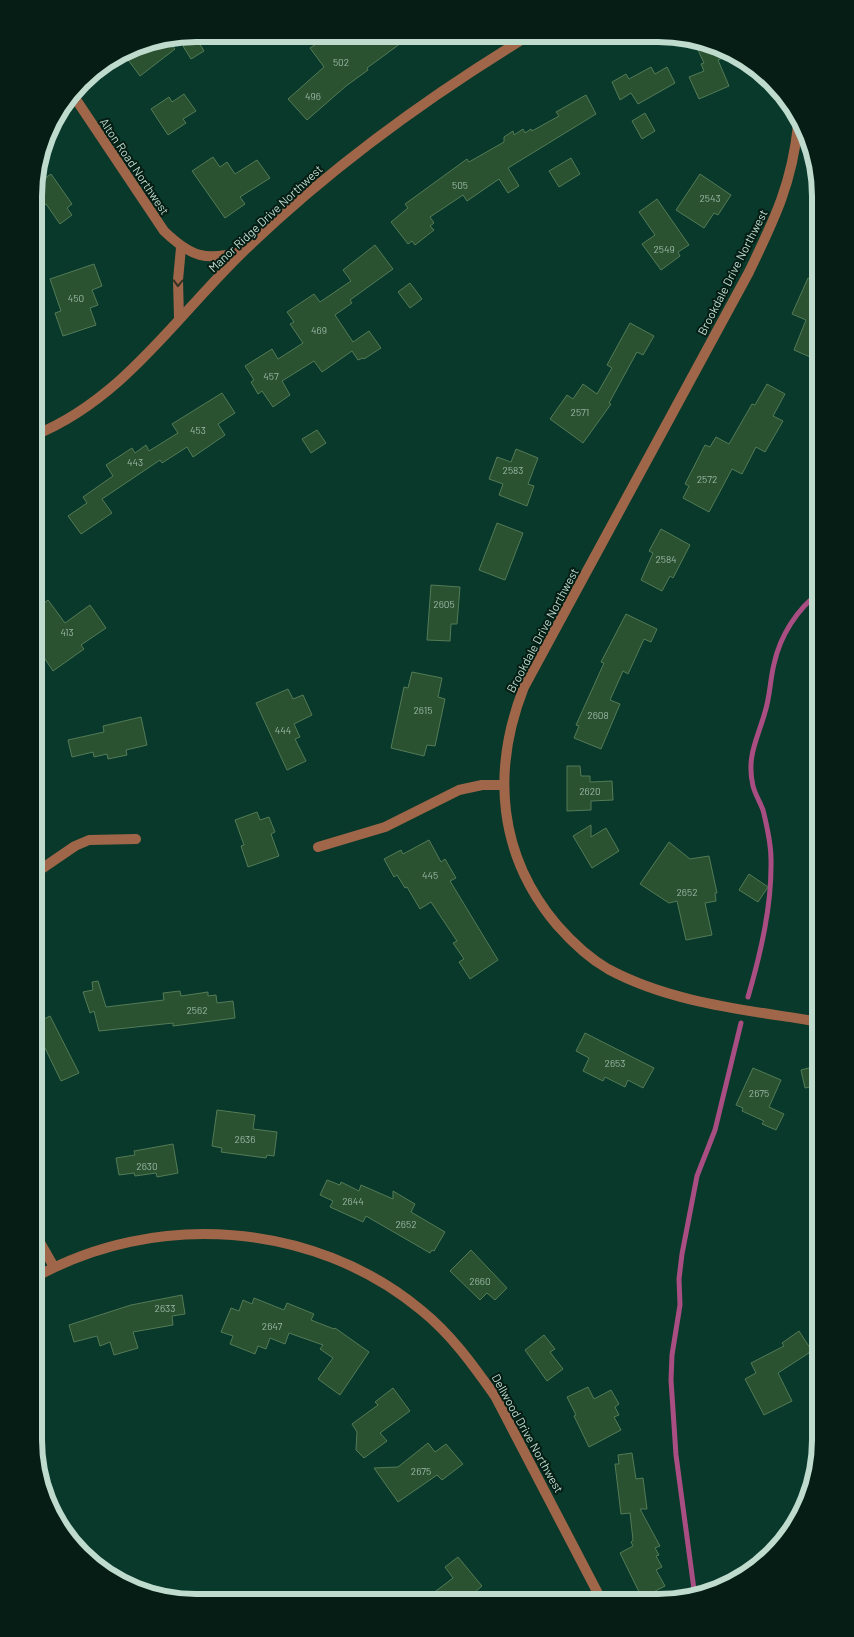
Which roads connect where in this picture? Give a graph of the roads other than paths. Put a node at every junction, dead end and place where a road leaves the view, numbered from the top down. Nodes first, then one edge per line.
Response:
1 (518, 42) edge
2 (76, 100) edge
3 (797, 131) edge
4 (181, 248) junction
5 (245, 250) junction
6 (179, 318) junction
7 (42, 432) edge
8 (504, 785) junction
9 (136, 839) dead end
10 (318, 848) dead end
11 (42, 869) edge
12 (811, 1021) edge
13 (42, 1246) edge
14 (54, 1267) junction
15 (42, 1274) edge
16 (598, 1594) edge

1 - 5 street, Manor Ridge Drive Northwest
2 - 4 street, Alton Road Northwest
3 - 8 street, Brookdale Drive Northwest
4 - 5 street, Alton Road Northwest
4 -> 6 street
5 - 6 street, Manor Ridge Drive Northwest
6 - 7 street, Manor Ridge Drive Northwest
8 - 10 street
8 - 12 street, Brookdale Drive Northwest
9 - 11 street
13 - 14 street
14 - 15 street, Dellwood Drive Northwest
14 - 16 street, Dellwood Drive Northwest

